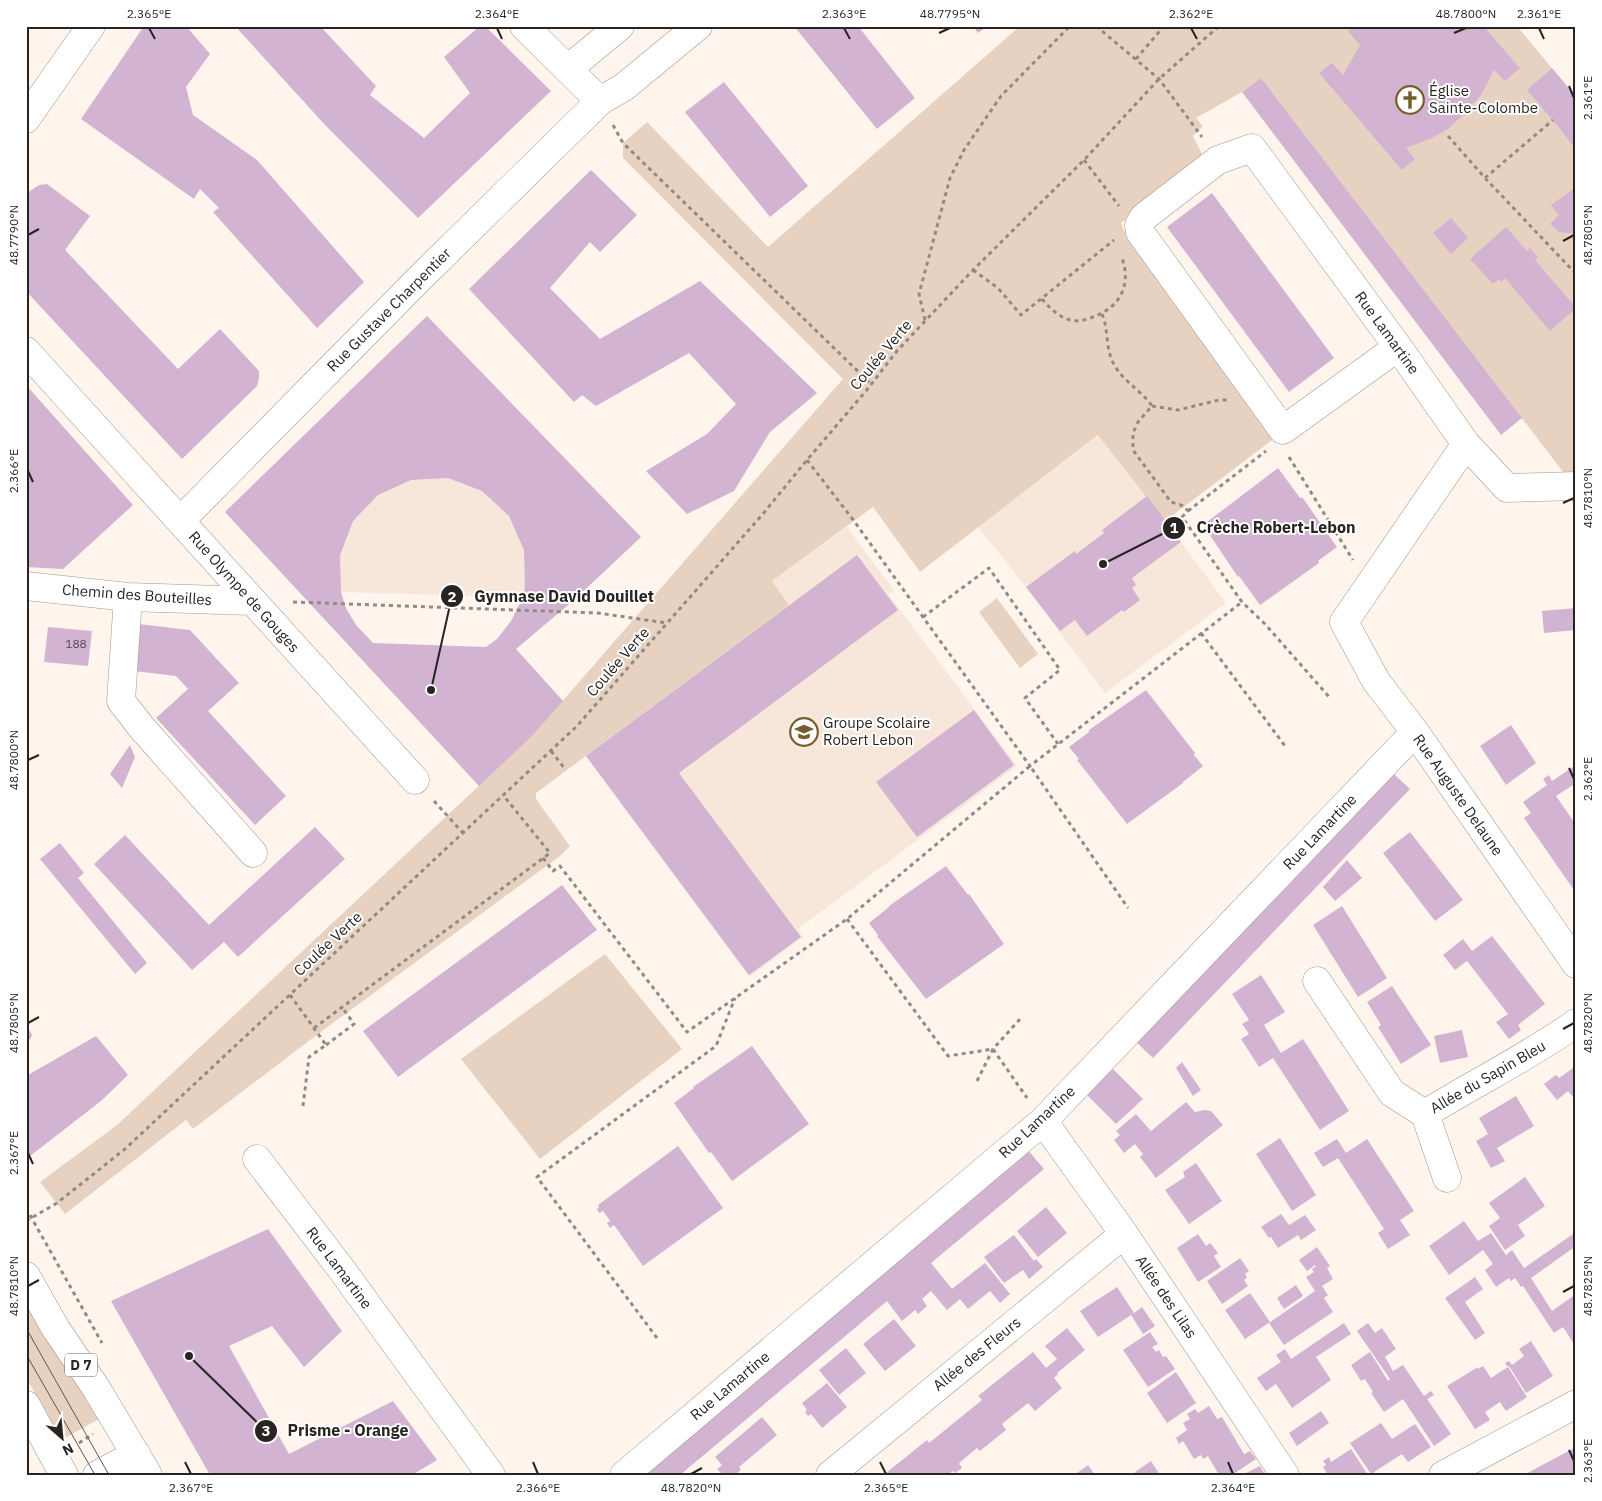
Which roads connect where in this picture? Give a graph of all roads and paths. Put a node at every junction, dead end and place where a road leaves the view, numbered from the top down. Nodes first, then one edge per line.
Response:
1 (91, 26) edge
2 (620, 26) edge
3 (698, 26) edge
4 (1070, 26) edge
5 (1096, 26) edge
6 (1164, 26) edge
7 (1219, 26) edge
8 (526, 27) edge
9 (1136, 59) junction
10 (568, 69) junction
11 (1159, 79) junction
12 (600, 101) junction
13 (26, 119) edge
14 (1554, 120) dead end
15 (1448, 136) dead end
16 (1084, 160) junction
17 (1218, 160) junction
18 (1485, 178) junction
19 (1107, 189) dead end
20 (1118, 236) dead end
21 (1111, 242) junction
22 (1116, 248) dead end
23 (1121, 254) dead end
24 (973, 270) junction
25 (1576, 274) edge
26 (1042, 299) junction
27 (1102, 314) junction
28 (925, 321) junction
29 (1398, 347) junction
30 (26, 351) edge
31 (872, 384) junction
32 (1257, 394) junction
33 (1152, 406) junction
34 (1281, 436) junction
35 (1466, 444) junction
36 (807, 460) junction
37 (1576, 486) edge
38 (1188, 511) junction
39 (180, 521) junction
40 (1373, 580) junction
41 (26, 586) edge
42 (128, 597) junction
43 (252, 601) junction
44 (1242, 602) junction
45 (923, 617) junction
46 (667, 623) junction
47 (1202, 633) junction
48 (1330, 698) dead end
49 (1415, 732) junction
50 (1058, 744) junction
51 (1285, 746) dead end
52 (551, 751) junction
53 (1030, 766) junction
54 (566, 770) dead end
55 (415, 780) joint
56 (503, 795) junction
57 (462, 833) junction
58 (253, 853) dead end
59 (543, 858) junction
60 (1128, 908) dead end
61 (847, 919) junction
62 (1576, 964) edge
63 (1317, 981) dead end
64 (290, 995) junction
65 (735, 998) junction
66 (342, 1007) junction
67 (1021, 1018) dead end
68 (1576, 1023) edge
69 (314, 1028) junction
70 (326, 1044) junction
71 (993, 1049) junction
72 (977, 1081) dead end
73 (303, 1106) dead end
74 (1425, 1114) junction
75 (1043, 1120) junction
76 (257, 1159) dead end
77 (1447, 1178) dead end
78 (26, 1221) edge
79 (1124, 1234) junction
80 (26, 1276) edge
81 (658, 1338) dead end
82 (1576, 1404) edge
83 (26, 1405) edge
84 (116, 1421) junction
85 (142, 1465) edge
86 (59, 1466) edge
87 (97, 1475) edge
88 (491, 1475) edge
89 (624, 1475) edge
90 (830, 1475) edge
91 (1285, 1475) edge
92 (1443, 1475) edge

1 - 13 street
2 - 10 street
3 - 12 street, Rue Gustave Charpentier
4 - 28 path
5 - 9 path
6 - 9 path
7 - 11 path, Coulée Verte
8 - 10 street
9 - 11 path
10 - 12 street
11 - 16 path, Coulée Verte
11 - 17 path
12 - 31 path
12 - 39 street, Rue Gustave Charpentier
14 - 18 path
15 - 18 path
16 - 19 path
16 - 24 path, Coulée Verte
17 - 29 street, Rue Lamartine
17 - 32 street
18 - 25 path
20 - 21 path
21 - 22 path
21 - 26 path
23 - 27 path
24 - 26 path
24 - 28 path, Coulée Verte
26 - 27 path
27 - 33 path
28 - 31 path, Coulée Verte
29 - 34 street
29 - 35 street, Rue Lamartine
30 - 39 street, Rue Olympe de Gouges
31 - 36 path, Coulée Verte
32 - 33 path
32 - 34 street
33 - 38 path
34 - 38 path
34 - 40 path
35 - 37 street, Rue Lamartine
35 - 40 street
36 - 45 path
36 - 46 path, Coulée Verte
38 - 44 path
39 - 43 street, Rue Olympe de Gouges
40 - 49 street, Rue Auguste Delaune
41 - 42 street, Chemin des Bouteilles
42 - 43 street, Chemin des Bouteilles
42 - 58 street
43 - 46 path
43 - 55 street, Rue Olympe de Gouges
44 - 47 path
44 - 48 path
45 - 50 path
45 - 53 path
46 - 52 path, Coulée Verte
47 - 50 path
47 - 51 path
49 - 62 street, Rue Auguste Delaune
49 - 75 street, Rue Lamartine
50 - 53 path
52 - 54 path
52 - 56 path, Coulée Verte
53 - 60 path
53 - 61 path
55 - 57 path
56 - 57 path, Coulée Verte
56 - 59 path
57 - 64 path, Coulée Verte
59 - 65 path
59 - 66 path
61 - 65 path
61 - 71 path
63 - 74 street, Allée du Sapin Bleu
64 - 69 path
64 - 78 path, Coulée Verte
65 - 81 path
66 - 69 path
66 - 70 path
67 - 71 path
68 - 74 street, Allée du Sapin Bleu
69 - 70 path
70 - 73 path
71 - 72 path
71 - 75 path
74 - 77 street, Allée du Sapin Bleu
75 - 79 street, Allée des Lilas
75 - 89 street, Rue Lamartine
76 - 88 street, Rue Lamartine
79 - 90 street, Allée des Fleurs
79 - 91 street, Allée des Lilas
80 - 84 street, D 7
82 - 92 street
83 - 86 street
84 - 85 street, D 7
84 - 86 path
85 - 87 street

